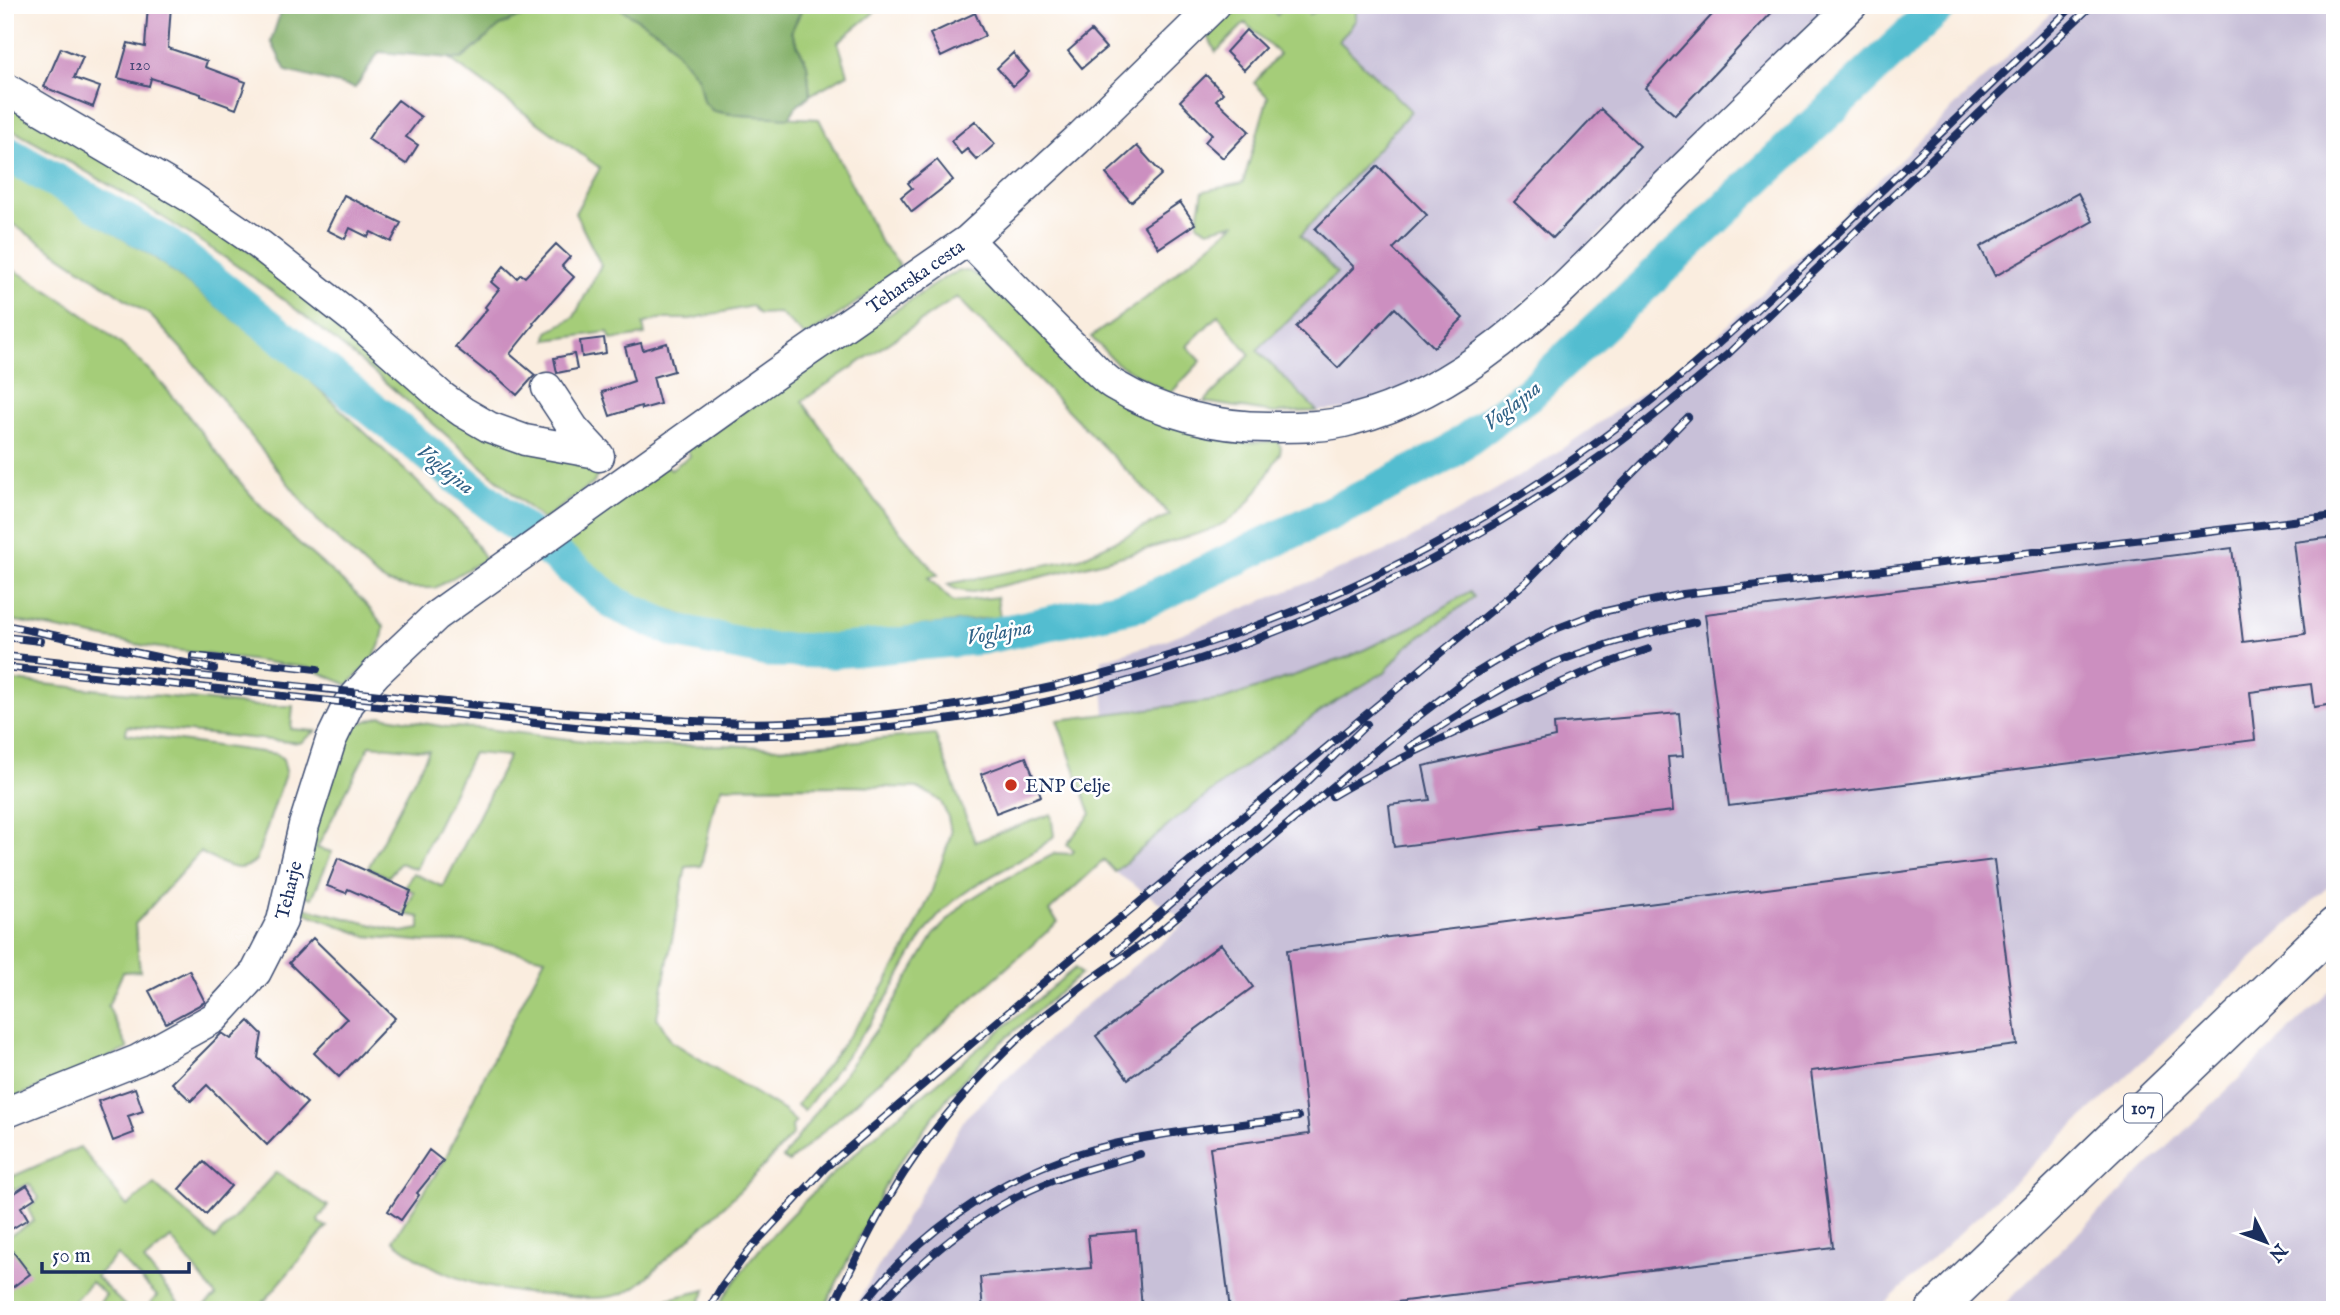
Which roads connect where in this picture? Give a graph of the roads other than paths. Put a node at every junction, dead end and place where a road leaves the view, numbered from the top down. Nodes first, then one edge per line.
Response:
1 (1215, 5) edge
2 (1852, 5) edge
3 (5, 88) edge
4 (968, 240) junction
5 (547, 388) dead end
6 (597, 453) junction
7 (624, 481) junction
8 (584, 510) joint
9 (2335, 926) edge
10 (5, 1112) edge
11 (1935, 1310) edge

1 - 4 street, Teharska cesta
2 - 4 street
3 - 6 street
4 - 7 street, Teharska cesta
5 - 6 street
6 - 7 street
7 - 8 street, Teharska cesta
8 - 10 street, Teharje
9 - 11 main road, 107

